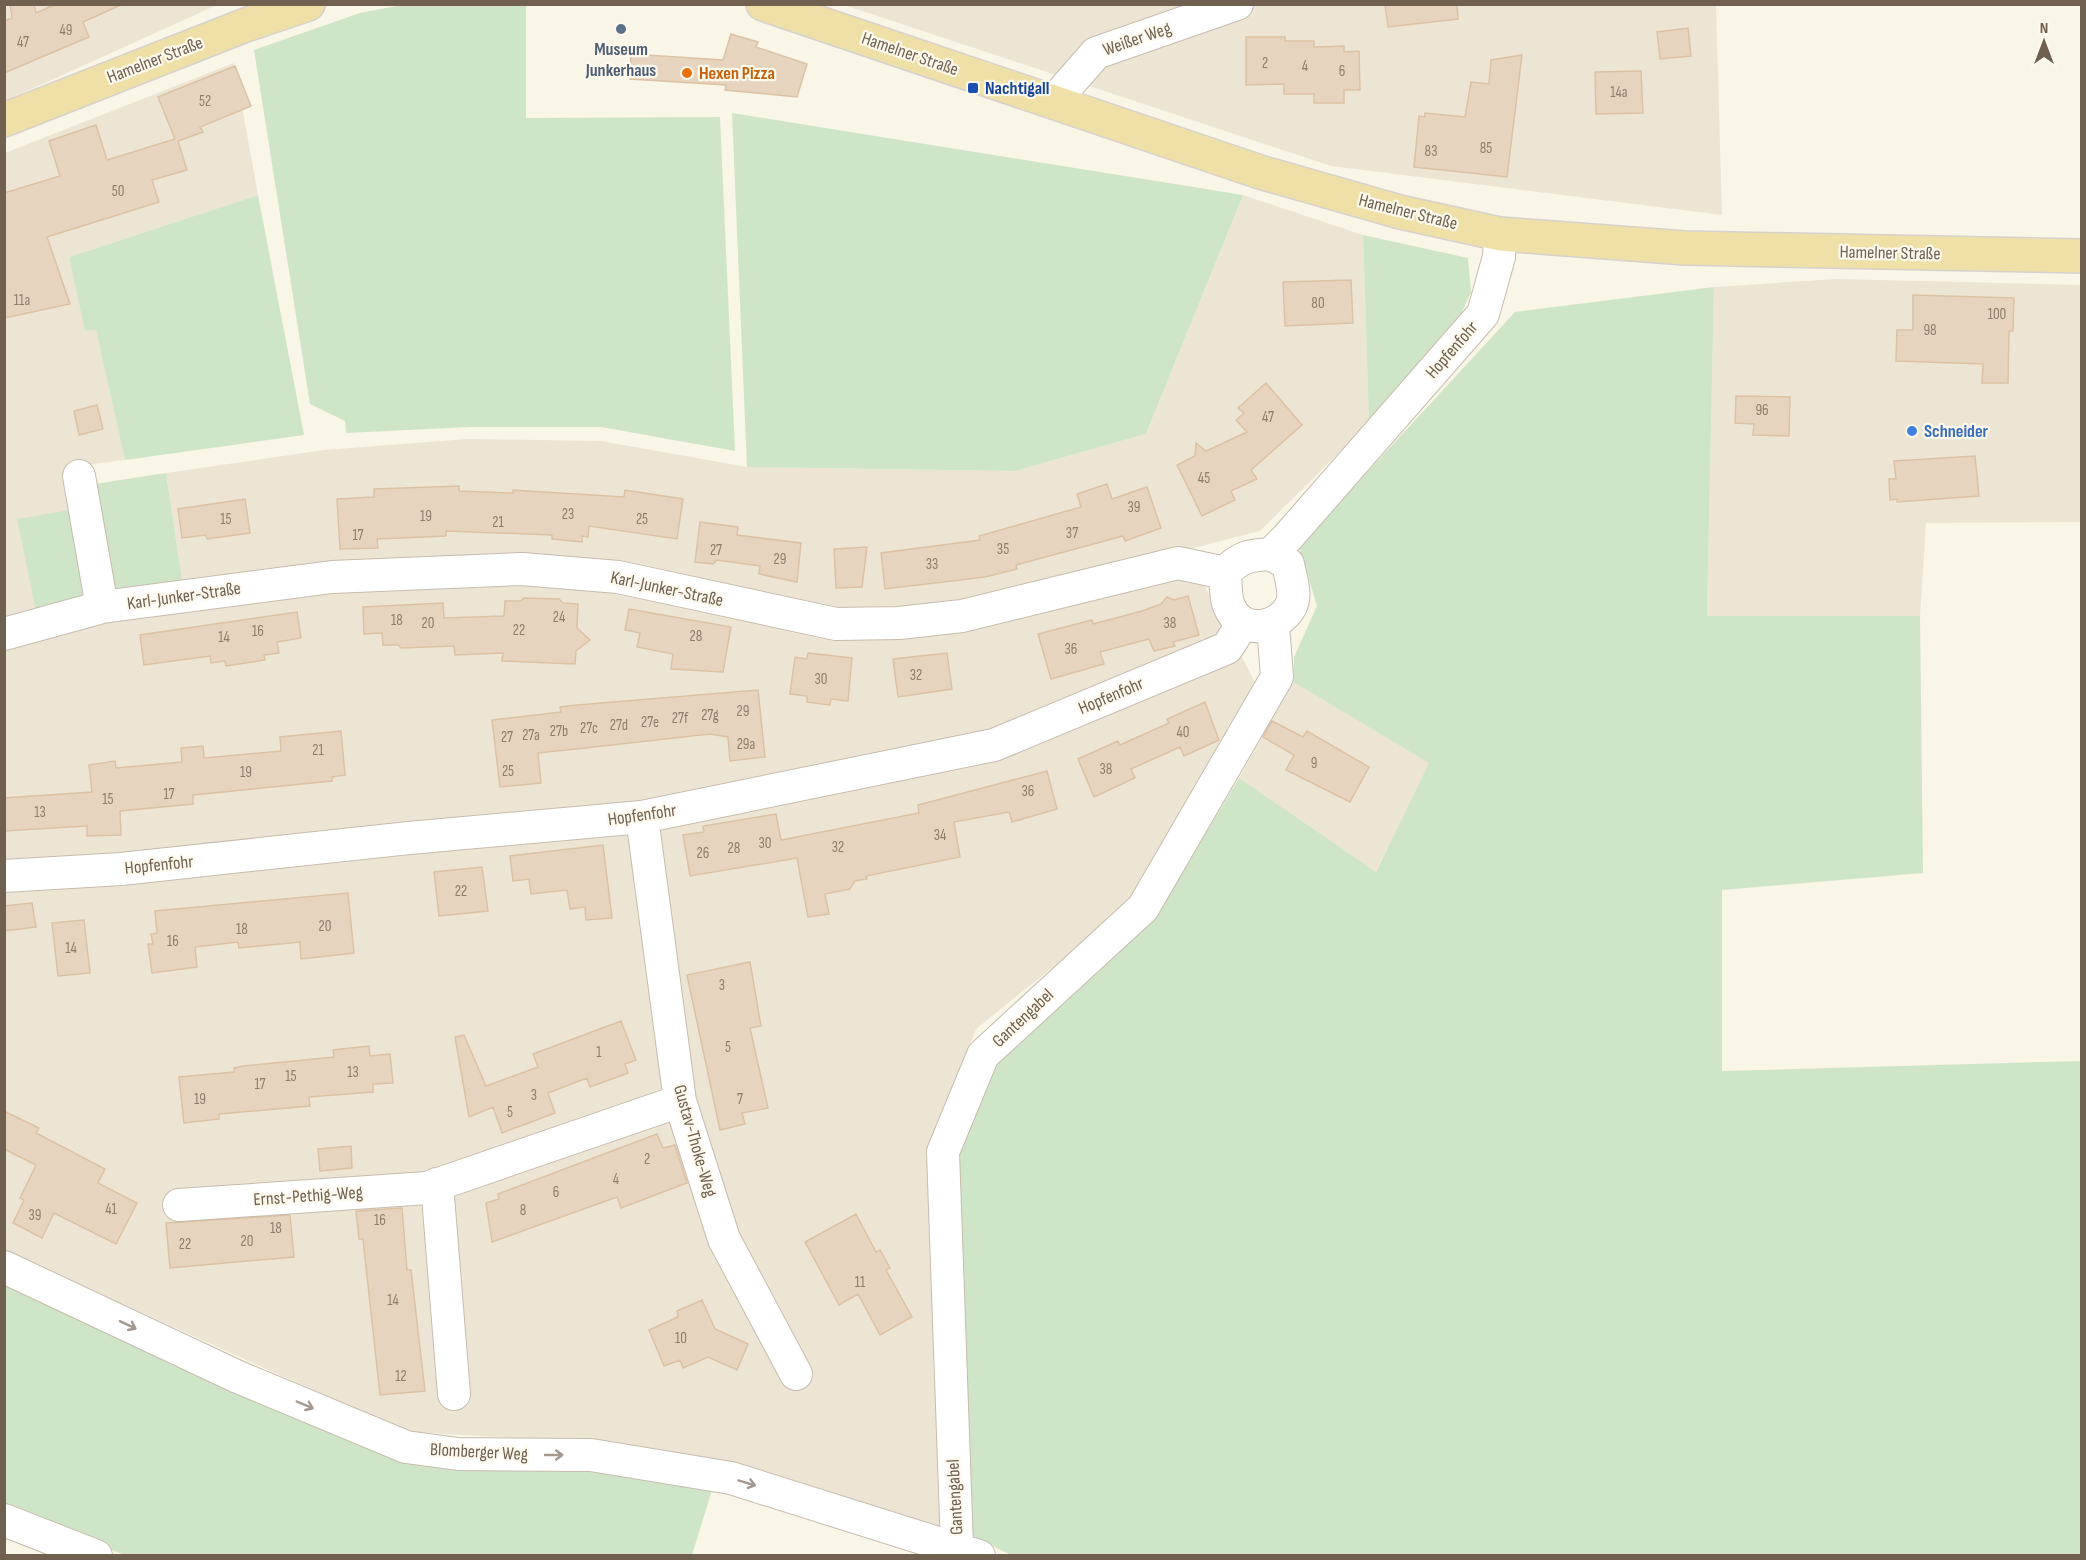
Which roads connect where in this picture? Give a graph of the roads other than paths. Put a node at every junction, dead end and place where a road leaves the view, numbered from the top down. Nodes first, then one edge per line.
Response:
1 (308, 4) edge
2 (763, 4) edge
3 (1237, 4) edge
4 (1054, 101) junction
5 (4, 120) edge
6 (1500, 234) junction
7 (2082, 256) edge
8 (79, 476) dead end
9 (1271, 554) junction
10 (1226, 573) junction
11 (102, 607) junction
12 (1258, 624) junction
13 (4, 634) edge
14 (642, 817) junction
15 (4, 876) edge
16 (680, 1101) junction
17 (437, 1184) junction
18 (179, 1205) dead end
19 (4, 1267) edge
20 (796, 1374) dead end
21 (454, 1394) dead end
22 (4, 1520) edge
23 (968, 1551) edge
24 (96, 1556) edge

1 - 5 main road, Hamelner Straße
2 - 4 main road, Hamelner Straße
3 - 4 street, Weißer Weg
4 - 6 main road, Hamelner Straße
6 - 7 main road, Hamelner Straße
6 - 9 street, Hopfenfohr
8 - 11 street, Karl-Junker-Straße
9 - 10 street
9 - 12 street, Hopfenfohr
10 - 11 street, Karl-Junker-Straße
10 - 12 street
11 - 13 street, Karl-Junker-Straße
12 - 14 street, Hopfenfohr
12 - 23 street, Gantengabel
14 - 15 street, Hopfenfohr
14 - 16 street, Gustav-Thoke-Weg
16 - 17 street, Ernst-Pethig-Weg
16 - 20 street, Gustav-Thoke-Weg
17 - 18 street, Ernst-Pethig-Weg
17 - 21 street
19 -> 23 street, Blomberger Weg
22 - 24 street

